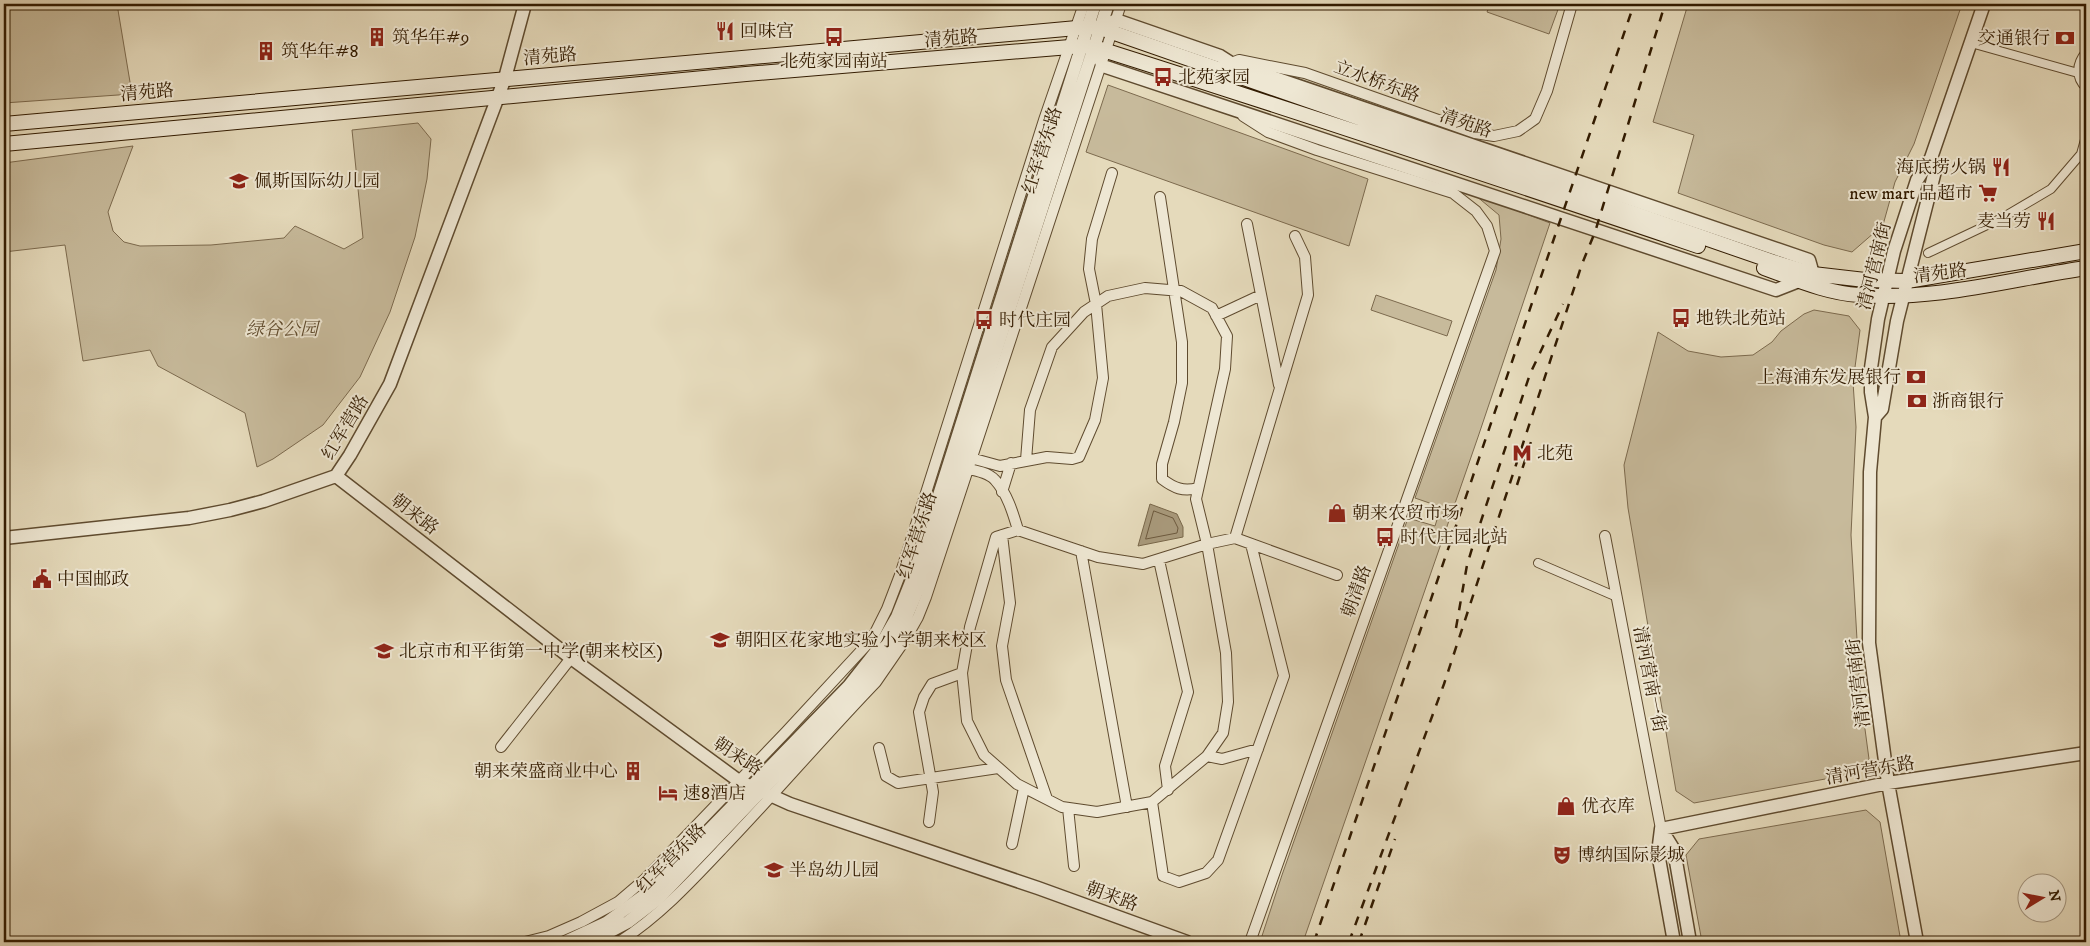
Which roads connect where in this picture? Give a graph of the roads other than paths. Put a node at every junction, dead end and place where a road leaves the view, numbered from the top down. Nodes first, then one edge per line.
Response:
1 (525, 4) edge
2 (1084, 4) edge
3 (1095, 4) edge
4 (1108, 4) edge
5 (1122, 4) edge
6 (1572, 4) edge
7 (1984, 4) edge
8 (1098, 27) junction
9 (1971, 43) junction
10 (1091, 51) junction
11 (2086, 52) edge
12 (1231, 63) junction
13 (1200, 64) junction
14 (2078, 73) junction
15 (1182, 74) junction
16 (505, 78) junction
17 (2086, 88) edge
18 (497, 98) junction
19 (1230, 107) junction
20 (4, 124) edge
21 (2086, 136) edge
22 (4, 144) edge
23 (1931, 158) junction
24 (1112, 173) dead end
25 (1160, 197) dead end
26 (1247, 224) dead end
27 (1295, 236) dead end
28 (2086, 251) edge
29 (1928, 253) dead end
30 (2086, 268) edge
31 (1813, 274) junction
32 (1887, 280) junction
33 (1907, 281) junction
34 (1799, 282) junction
35 (1173, 290) junction
36 (1261, 295) junction
37 (1884, 296) junction
38 (1903, 297) junction
39 (1096, 304) junction
40 (1216, 316) junction
41 (1280, 388) junction
42 (1875, 417) junction
43 (938, 456) junction
44 (1026, 460) junction
45 (960, 461) junction
46 (1011, 463) junction
47 (336, 476) junction
48 (1198, 488) junction
49 (1002, 492) junction
50 (1018, 530) junction
51 (1002, 535) junction
52 (1605, 536) dead end
53 (4, 538) edge
54 (1235, 538) junction
55 (1207, 544) junction
56 (1251, 544) junction
57 (1081, 551) junction
58 (1159, 560) junction
59 (1538, 563) dead end
60 (1337, 575) dead end
61 (1617, 597) junction
62 (571, 658) junction
63 (962, 672) junction
64 (500, 747) dead end
65 (879, 748) dead end
66 (1258, 749) junction
67 (2086, 753) edge
68 (1207, 756) junction
69 (998, 768) junction
70 (931, 777) junction
71 (739, 781) junction
72 (1888, 783) junction
73 (1024, 788) junction
74 (1168, 790) junction
75 (761, 791) junction
76 (1047, 799) junction
77 (1152, 802) junction
78 (1127, 807) junction
79 (1068, 808) junction
80 (929, 822) dead end
81 (1660, 829) junction
82 (1012, 844) dead end
83 (1074, 866) dead end
84 (525, 942) edge
85 (564, 942) edge
86 (590, 942) edge
87 (619, 942) edge
88 (1187, 942) edge
89 (1250, 942) edge
90 (1674, 942) edge
91 (1690, 942) edge
92 (1917, 942) edge

1 - 16 street, 红军营路
2 - 8 street
3 - 8 street
4 - 8 street
5 - 8 street
6 - 12 street, 立水桥东路
7 - 9 street, 清河营南街
8 - 10 street, 红军营东路
8 - 10 street
8 - 12 street, 清苑路
8 - 13 main road, 清苑路
8 - 16 main road, 清苑路
9 - 14 street
9 - 23 street, 清河营南街
10 - 15 main road, 清苑路
10 - 18 main road, 清苑路
10 - 19 street, 清苑路
10 - 43 street
10 - 45 street, 红军营东路
10 - 45 street
11 - 14 street
12 - 13 street
12 - 31 street, 清苑路
13 - 31 main road, 清苑路
14 - 17 street
15 - 19 street
15 - 34 main road, 清苑路
16 - 18 street, 红军营路
16 - 20 main road, 清苑路
18 - 22 main road, 清苑路
18 - 47 street, 红军营路
19 - 34 street, 清苑路
19 - 89 street, 朝清路
21 - 29 street
23 - 32 street, 清河营南街
23 - 33 street, 清河营南街
24 - 39 street
25 - 35 street
26 - 36 street
27 - 41 street
28 - 33 main road, 清苑路
30 - 38 main road, 清苑路
31 - 32 main road, 清苑路
32 - 33 main road, 清苑路
32 - 37 street, 清河营南街
33 - 38 street, 清河营南街
34 - 37 main road, 清苑路
35 - 39 street
35 - 40 street
35 - 48 street
36 - 40 street
36 - 41 street
37 - 38 main road, 清苑路
37 - 42 street, 清河营南街
38 - 42 street, 清河营南街
39 - 44 street
39 - 44 street
40 - 48 street
41 - 54 street
42 - 72 street, 清河营南街
43 - 45 street
43 - 71 street
44 - 46 street
45 - 46 street
45 - 49 street
45 - 75 street, 红军营东路
46 - 49 street
47 - 53 street, 红军营路
47 - 62 street, 朝来路
48 - 55 street
49 - 50 street
50 - 51 street
50 - 57 street
51 - 63 street
51 - 76 street
52 - 61 street, 清河营南一街
54 - 55 street
54 - 56 street
55 - 58 street
55 - 68 street
56 - 60 street
56 - 66 street
57 - 58 street
57 - 78 street
58 - 74 street
59 - 61 street
61 - 81 street, 清河营南一街
62 - 64 street
62 - 71 street, 朝来路
63 - 69 street
63 - 70 street
65 - 70 street
66 - 68 street
66 - 77 street
67 - 72 street, 清河营东路
68 - 74 street
69 - 70 street
69 - 73 street
70 - 80 street
71 - 75 street, 朝来路
71 - 84 street
72 - 81 street, 清河营东路
72 - 92 street, 清河营南街
73 - 76 street
73 - 82 street
74 - 77 street
75 - 85 street, 红军营东路
75 - 86 street, 红军营东路
75 - 87 street
75 - 88 street, 朝来路
76 - 79 street
77 - 78 street
78 - 79 street
79 - 83 street
81 - 90 street, 清河营南一街
81 - 91 street, 清河营南一街

